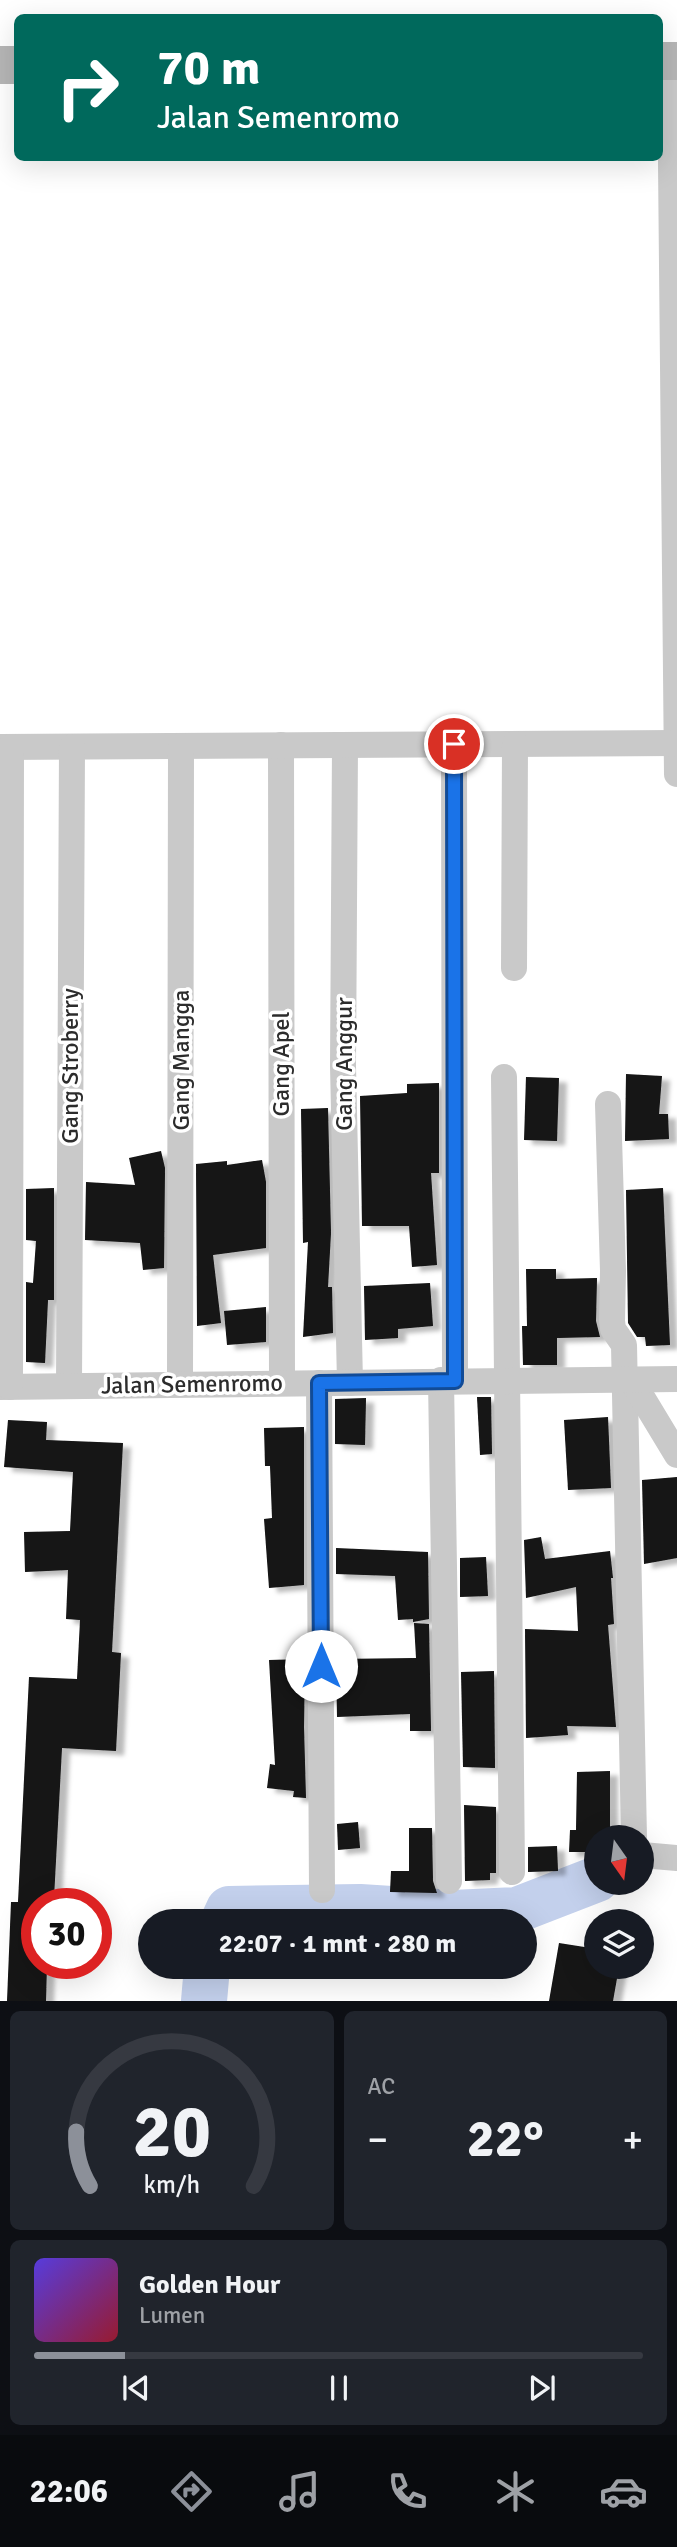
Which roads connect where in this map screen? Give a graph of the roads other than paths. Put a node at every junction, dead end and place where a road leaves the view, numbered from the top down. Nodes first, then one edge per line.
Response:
1 (669, 61) edge
2 (677, 743) edge
3 (454, 744) junction
4 (515, 744) junction
5 (281, 745) junction
6 (345, 745) junction
7 (6, 747) edge
8 (72, 747) junction
9 (182, 755) junction
10 (677, 774) edge
11 (514, 968) dead end
12 (504, 1077) dead end
13 (608, 1104) dead end
14 (677, 1378) edge
15 (507, 1379) junction
16 (628, 1379) junction
17 (448, 1381) junction
18 (282, 1382) junction
19 (319, 1383) junction
20 (350, 1383) junction
21 (180, 1384) junction
22 (69, 1386) junction
23 (5, 1387) edge
24 (677, 1455) edge
25 (634, 1825) edge
26 (654, 1856) edge
27 (677, 1858) edge
28 (512, 1872) dead end
29 (449, 1881) dead end
30 (322, 1890) dead end

1 - 2 street
2 - 4 street
2 - 10 street
3 - 4 street
3 - 6 street
3 - 17 street
4 - 11 street
5 - 6 street
5 - 9 street
5 - 18 street, Gang Apel
6 - 20 street, Gang Anggur
7 - 8 street
7 - 23 street
8 - 9 street
8 - 22 street, Gang Stroberry
9 - 21 street, Gang Mangga
12 - 15 street
13 - 16 street
14 - 16 street, Jalan Semenromo
15 - 16 street, Jalan Semenromo
15 - 17 street, Jalan Semenromo
15 - 28 street
16 - 24 street
16 - 25 street
17 - 20 street, Jalan Semenromo
17 - 29 street
18 - 19 street, Jalan Semenromo
18 - 21 street, Jalan Semenromo
19 - 20 street, Jalan Semenromo
19 - 30 street
21 - 22 street, Jalan Semenromo
22 - 23 street, Jalan Semenromo
26 - 27 street

